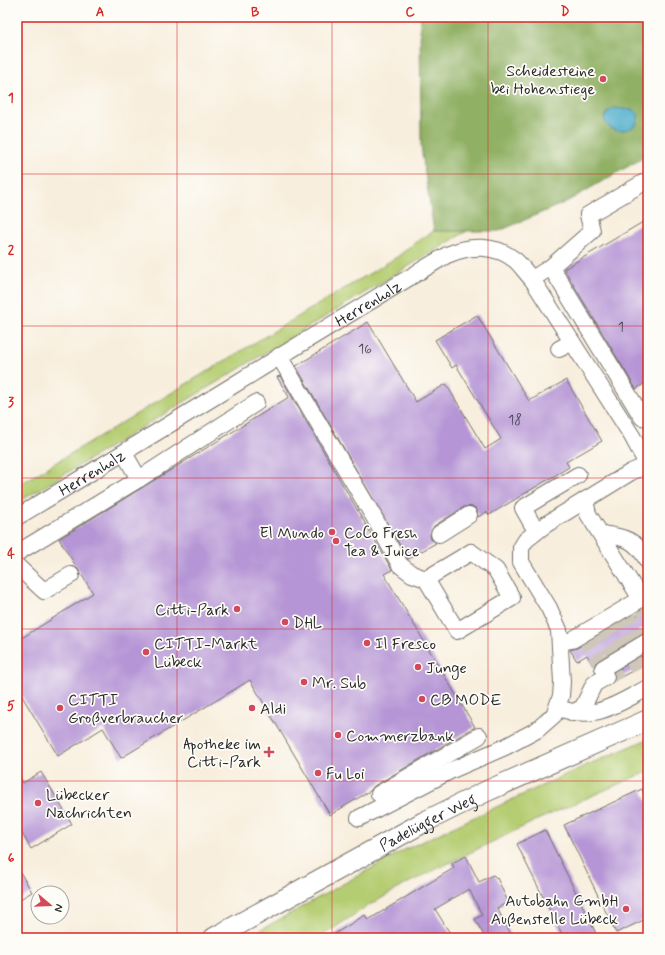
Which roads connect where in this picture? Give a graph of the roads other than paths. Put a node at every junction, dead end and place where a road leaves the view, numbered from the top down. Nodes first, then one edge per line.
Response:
1 (648, 180) edge
2 (551, 267) junction
3 (532, 279) junction
4 (279, 356) junction
5 (256, 403) dead end
6 (648, 418) edge
7 (124, 453) junction
8 (648, 465) edge
9 (578, 475) dead end
10 (139, 479) junction
11 (585, 500) junction
12 (469, 516) dead end
13 (17, 517) edge
14 (536, 531) junction
15 (439, 534) dead end
16 (601, 534) junction
17 (17, 554) edge
18 (648, 562) edge
19 (17, 566) edge
20 (71, 575) dead end
21 (426, 579) junction
22 (648, 641) edge
23 (561, 642) junction
24 (648, 677) edge
25 (648, 688) edge
26 (558, 708) junction
27 (594, 712) junction
28 (574, 713) junction
29 (648, 720) edge
30 (479, 736) dead end
31 (448, 764) junction
32 (379, 794) dead end
33 (359, 818) dead end
34 (214, 938) edge

1 - 2 street
2 - 3 street
2 - 6 street
3 - 4 street, Herrenholz
3 - 8 street, Herrenholz
4 - 7 street, Herrenholz
4 - 21 street
5 - 10 street
7 - 10 street
7 - 13 street, Herrenholz
8 - 11 street
9 - 14 street
10 - 17 street
11 - 14 street
11 - 16 street
12 - 15 street
14 - 23 street
16 - 18 street
16 - 23 street
19 - 20 street
21 - 21 street
22 - 28 street
23 - 26 street
24 - 27 street
25 - 27 street
26 - 28 street
26 - 31 street
27 - 28 street
29 - 34 main road, Padelügger Weg
30 - 31 street
31 - 32 street
31 - 33 street

